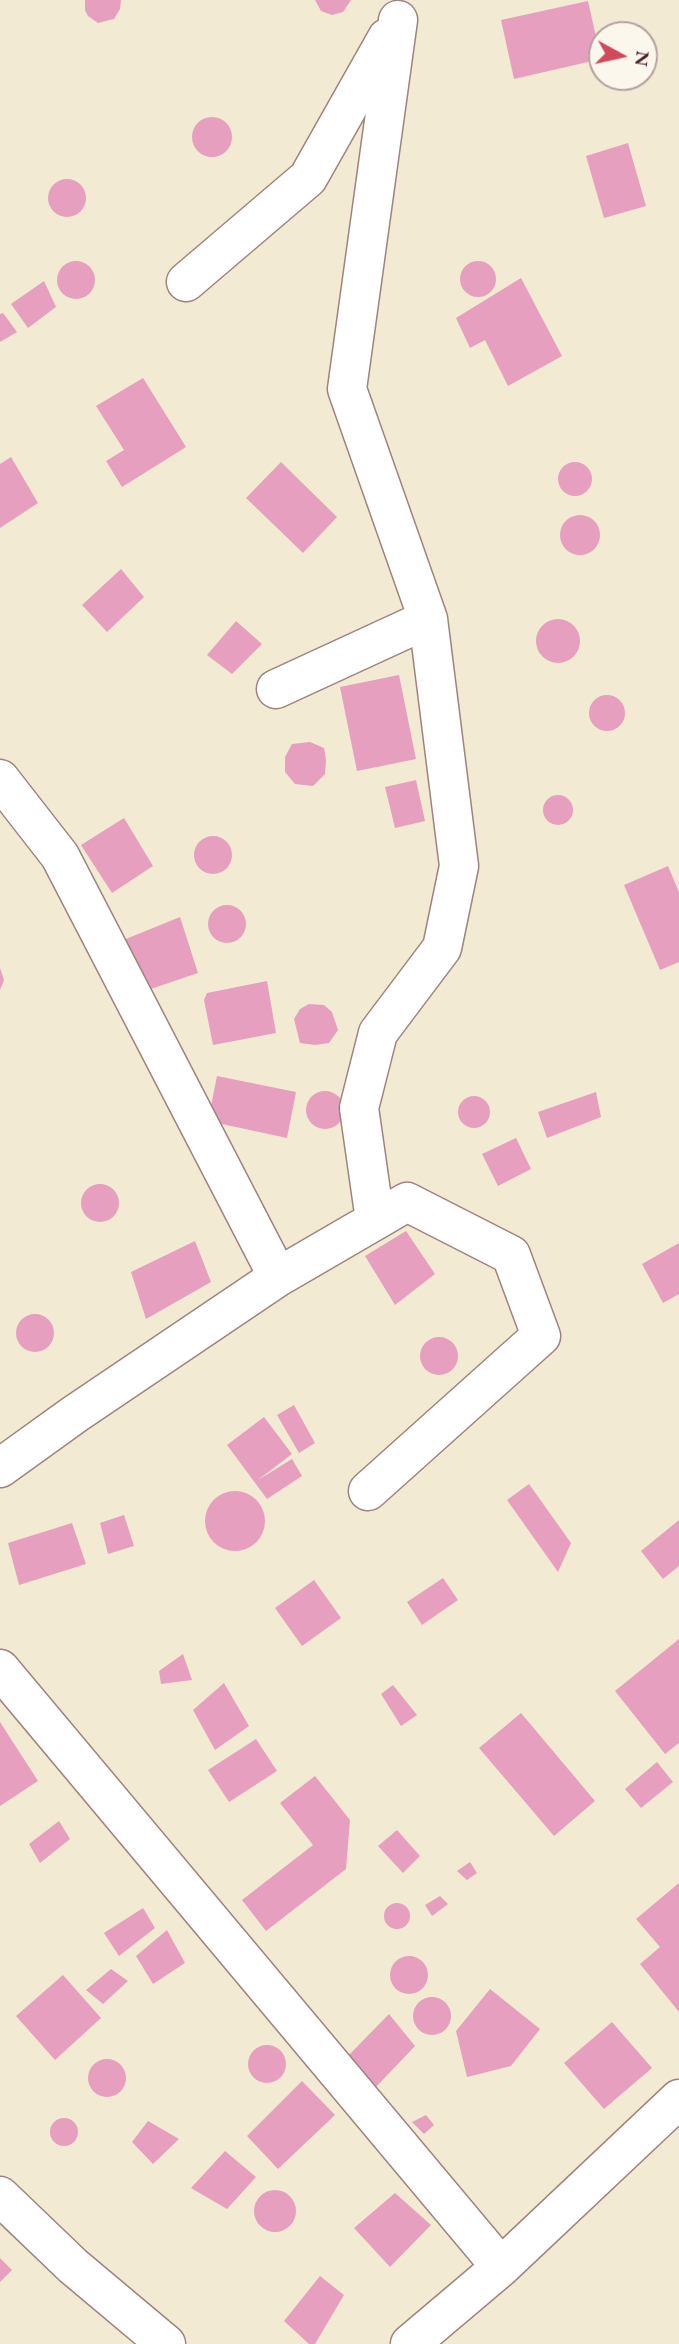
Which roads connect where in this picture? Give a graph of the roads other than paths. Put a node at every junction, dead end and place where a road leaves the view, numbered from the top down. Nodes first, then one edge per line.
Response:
1 (396, 10) edge
2 (186, 282) dead end
3 (428, 619) junction
4 (276, 689) dead end
5 (0, 779) edge
6 (375, 1220) junction
7 (278, 1278) junction
8 (0, 1468) edge
9 (368, 1490) dead end
10 (0, 1669) edge
11 (679, 2099) edge
12 (0, 2196) edge
13 (501, 2267) junction
14 (166, 2344) edge
15 (410, 2344) edge

1 - 2 street
1 - 3 street
3 - 4 street
3 - 6 street
5 - 7 street
6 - 7 street
6 - 9 street
7 - 8 street
10 - 13 street
11 - 13 street
12 - 14 street
13 - 15 street

